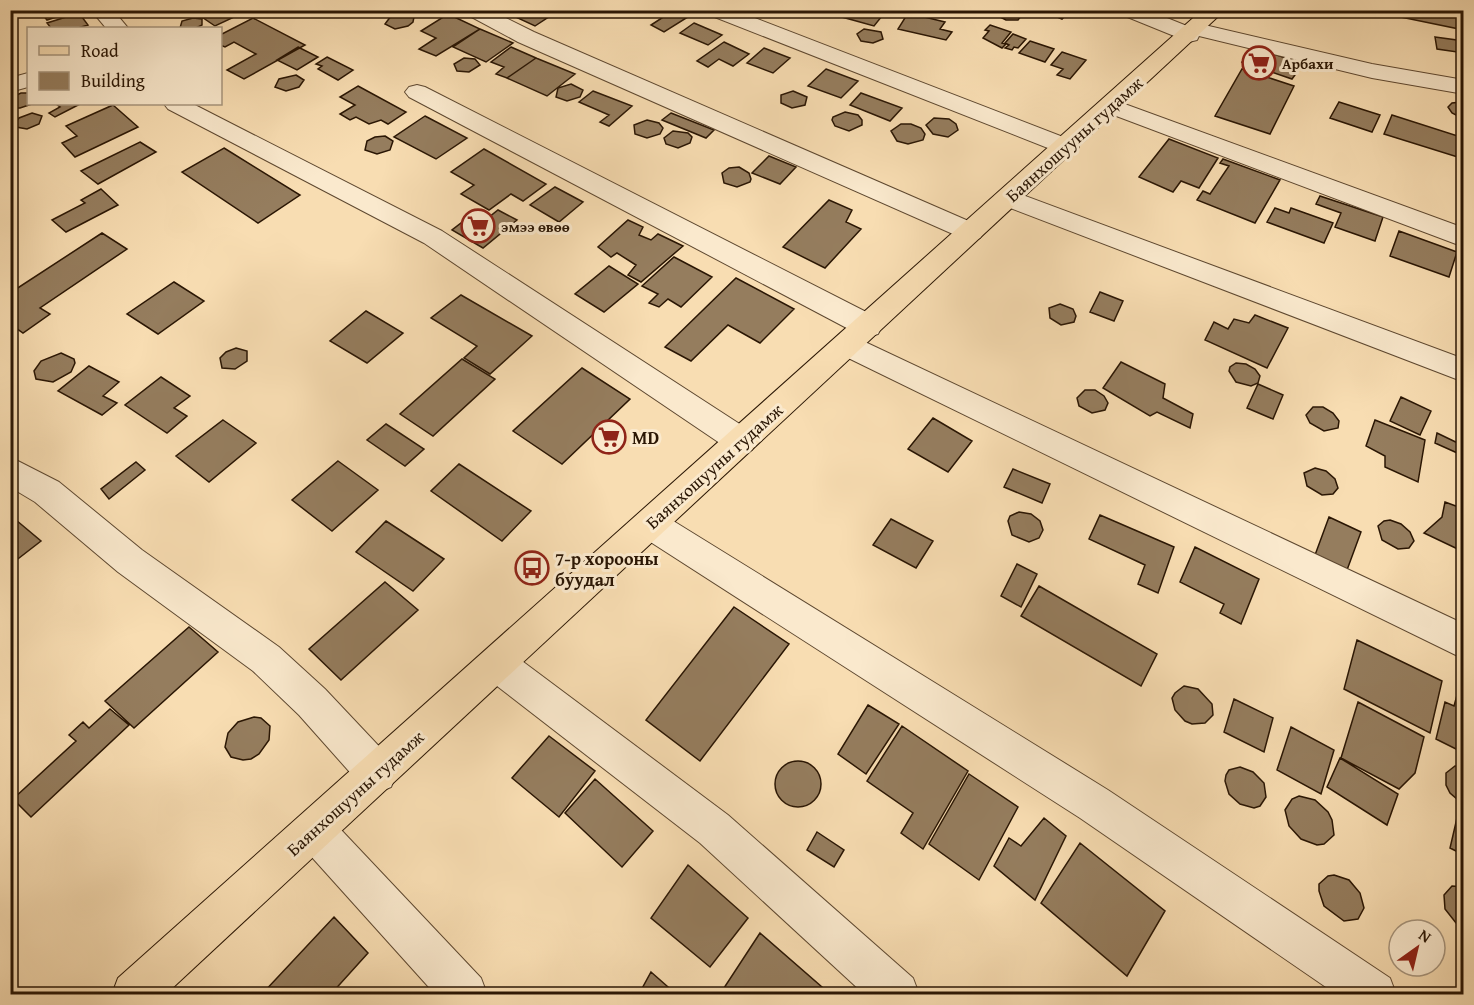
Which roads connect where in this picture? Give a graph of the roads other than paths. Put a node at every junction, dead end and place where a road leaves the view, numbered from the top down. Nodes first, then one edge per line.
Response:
1 (101, 10) edge
2 (473, 10) edge
3 (714, 10) edge
4 (1128, 10) edge
5 (1200, 25) edge
6 (116, 27) edge
7 (27, 80) edge
8 (10, 85) edge
9 (1464, 87) edge
10 (417, 92) dead end
11 (178, 105) edge
12 (1111, 106) junction
13 (1067, 147) junction
14 (1009, 198) junction
15 (971, 232) junction
16 (1464, 238) edge
17 (858, 336) junction
18 (1464, 372) edge
19 (741, 441) junction
20 (10, 470) edge
21 (650, 524) junction
22 (1464, 642) edge
23 (497, 664) junction
24 (377, 773) junction
25 (314, 830) junction
26 (134, 994) edge
27 (465, 994) edge
28 (897, 994) edge
29 (1374, 994) edge

1 - 6 street
2 - 15 street
3 - 13 street
4 - 5 street
5 - 9 street
5 - 12 main road, Баянхошууны гудамж
7 - 8 street
10 - 17 street
11 - 19 street
12 - 13 main road, Баянхошууны гудамж
12 - 16 street
13 - 14 main road, Баянхошууны гудамж
14 - 15 main road, Баянхошууны гудамж
14 - 18 street
15 - 17 main road, Баянхошууны гудамж
17 - 19 main road, Баянхошууны гудамж
17 - 22 street
19 - 21 main road, Баянхошууны гудамж
20 - 24 street
21 - 23 main road, Баянхошууны гудамж
21 - 29 street
23 - 24 main road, Баянхошууны гудамж
23 - 28 street
24 - 25 main road, Баянхошууны гудамж
25 - 26 main road, Баянхошууны гудамж
25 - 27 street

